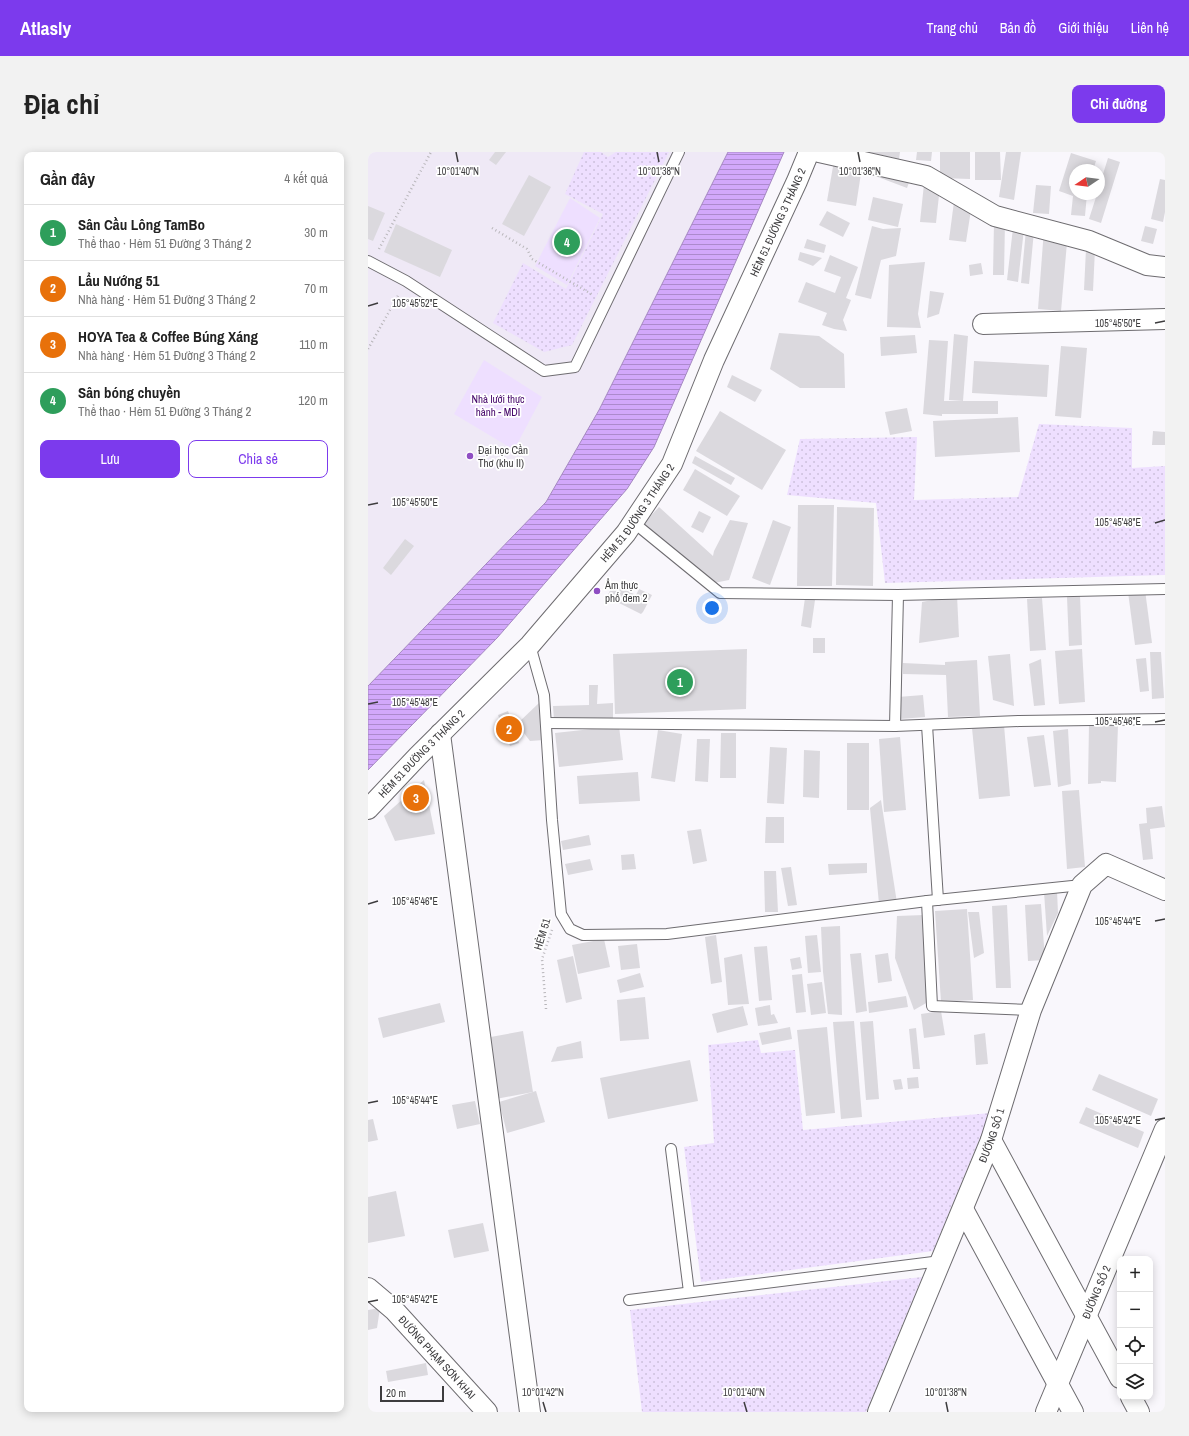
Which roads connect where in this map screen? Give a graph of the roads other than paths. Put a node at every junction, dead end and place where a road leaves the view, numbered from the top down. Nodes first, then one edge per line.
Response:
1 (679, 152) edge
2 (809, 152) edge
3 (820, 152) edge
4 (370, 262) edge
5 (1165, 267) edge
6 (1165, 319) edge
7 (983, 324) dead end
8 (634, 522) junction
9 (1165, 589) edge
10 (898, 595) junction
11 (530, 645) junction
12 (1165, 719) edge
13 (546, 723) junction
14 (927, 725) junction
15 (894, 726) junction
16 (440, 734) junction
17 (368, 809) edge
18 (1082, 885) junction
19 (1165, 890) edge
20 (938, 900) junction
21 (927, 902) junction
22 (1031, 1010) junction
23 (1165, 1129) edge
24 (991, 1140) junction
25 (671, 1149) dead end
26 (963, 1209) junction
27 (941, 1261) junction
28 (368, 1288) edge
29 (689, 1292) junction
30 (629, 1300) dead end
31 (1086, 1316) junction
32 (1117, 1373) edge
33 (1058, 1385) junction
34 (1133, 1400) edge
35 (487, 1412) edge
36 (530, 1412) edge
37 (878, 1412) edge
38 (1046, 1412) edge
39 (1073, 1412) edge
40 (1139, 1412) edge

1 - 4 lane
2 - 8 street, HẺM 51 ĐƯỜNG 3 THÁNG 2
3 - 5 street
6 - 7 street
8 - 10 lane
8 - 11 street, HẺM 51 ĐƯỜNG 3 THÁNG 2
9 - 10 lane
10 - 15 lane
11 - 13 lane
11 - 16 street, HẺM 51 ĐƯỜNG 3 THÁNG 2
12 - 14 lane
13 - 15 lane
13 - 21 lane
14 - 15 lane
14 - 20 lane
16 - 17 street, HẺM 51 ĐƯỜNG 3 THÁNG 2
16 - 36 street
18 - 19 street, ĐƯỜNG SỐ 1
18 - 20 lane
18 - 22 street, ĐƯỜNG SỐ 1
20 - 21 lane
21 - 22 lane
22 - 24 street, ĐƯỜNG SỐ 1
23 - 31 street, ĐƯỜNG SỐ 2
24 - 26 street, ĐƯỜNG SỐ 1
24 - 31 street
25 - 29 lane
26 - 27 street, ĐƯỜNG SỐ 1
26 - 33 street
27 - 29 lane
27 - 37 street, ĐƯỜNG SỐ 1
28 - 35 street, ĐƯỜNG PHẠM SƠN KHAI
29 - 30 lane
31 - 32 street
31 - 33 street, ĐƯỜNG SỐ 2
33 - 38 street, ĐƯỜNG SỐ 2
33 - 39 street
34 - 40 street

